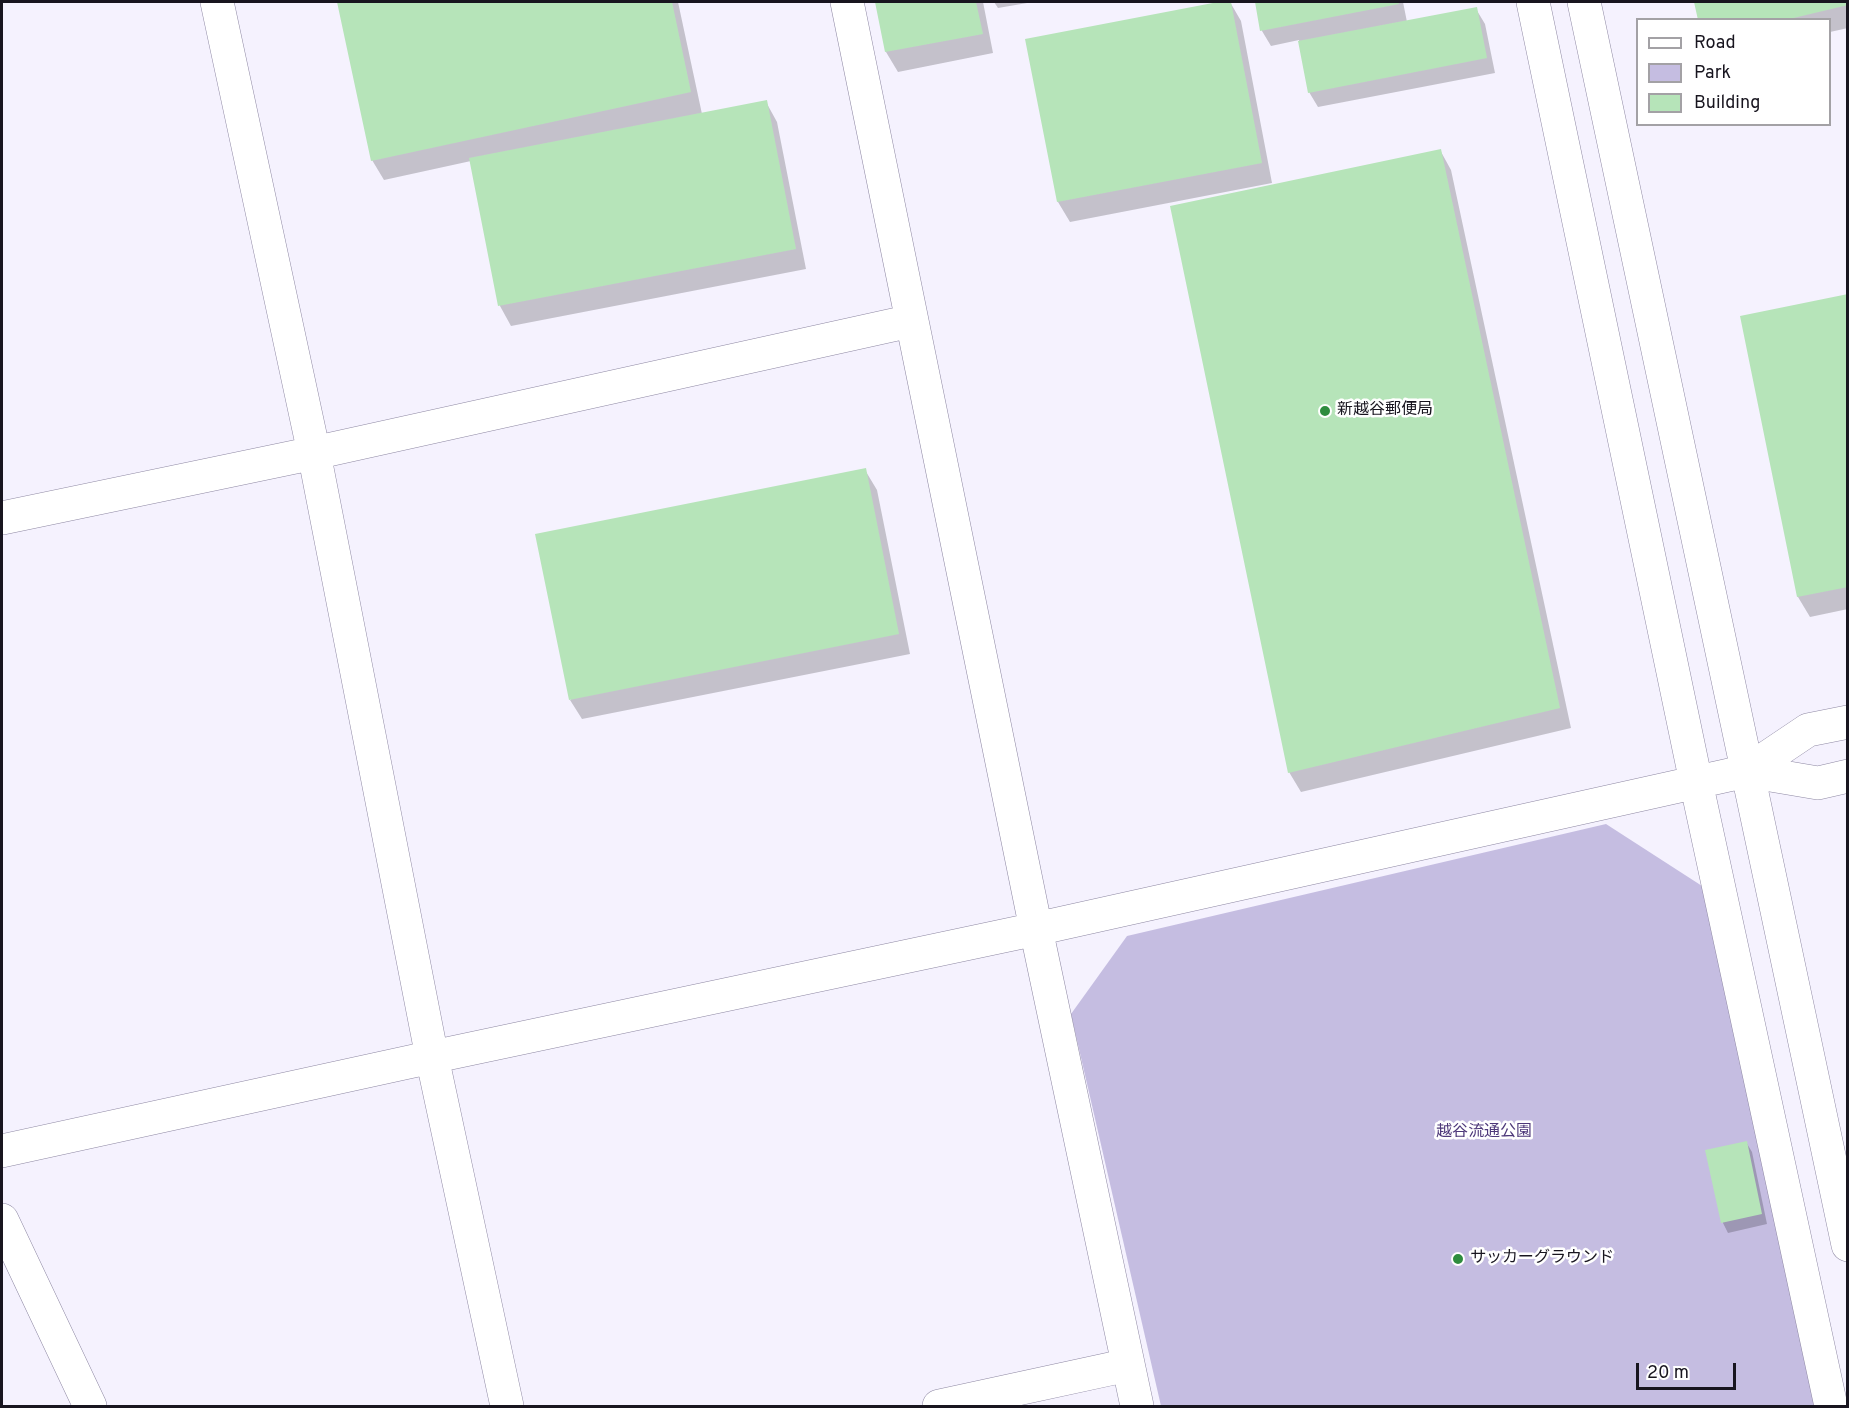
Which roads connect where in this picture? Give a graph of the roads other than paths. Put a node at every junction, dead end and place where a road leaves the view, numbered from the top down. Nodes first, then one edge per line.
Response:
1 (217, 2) edge
2 (847, 2) edge
3 (1533, 2) edge
4 (1584, 2) edge
5 (911, 321) junction
6 (314, 453) junction
7 (2, 518) edge
8 (1848, 722) edge
9 (1747, 771) junction
10 (1848, 776) edge
11 (1696, 782) junction
12 (1036, 929) junction
13 (432, 1057) junction
14 (2, 1151) edge
15 (2, 1220) edge
16 (1848, 1245) edge
17 (1128, 1365) junction
18 (90, 1407) edge
19 (507, 1407) edge
20 (939, 1407) edge
21 (1137, 1407) edge
22 (1831, 1407) edge

1 - 6 street
2 - 5 street
3 - 11 street
4 - 9 street
5 - 6 street
5 - 12 street
6 - 7 street
6 - 13 street
8 - 9 street
9 - 10 street
9 - 11 street
9 - 16 street
11 - 12 street
11 - 22 street
12 - 13 street
12 - 17 street
13 - 14 street
13 - 19 street
15 - 18 street
17 - 20 street
17 - 21 street

